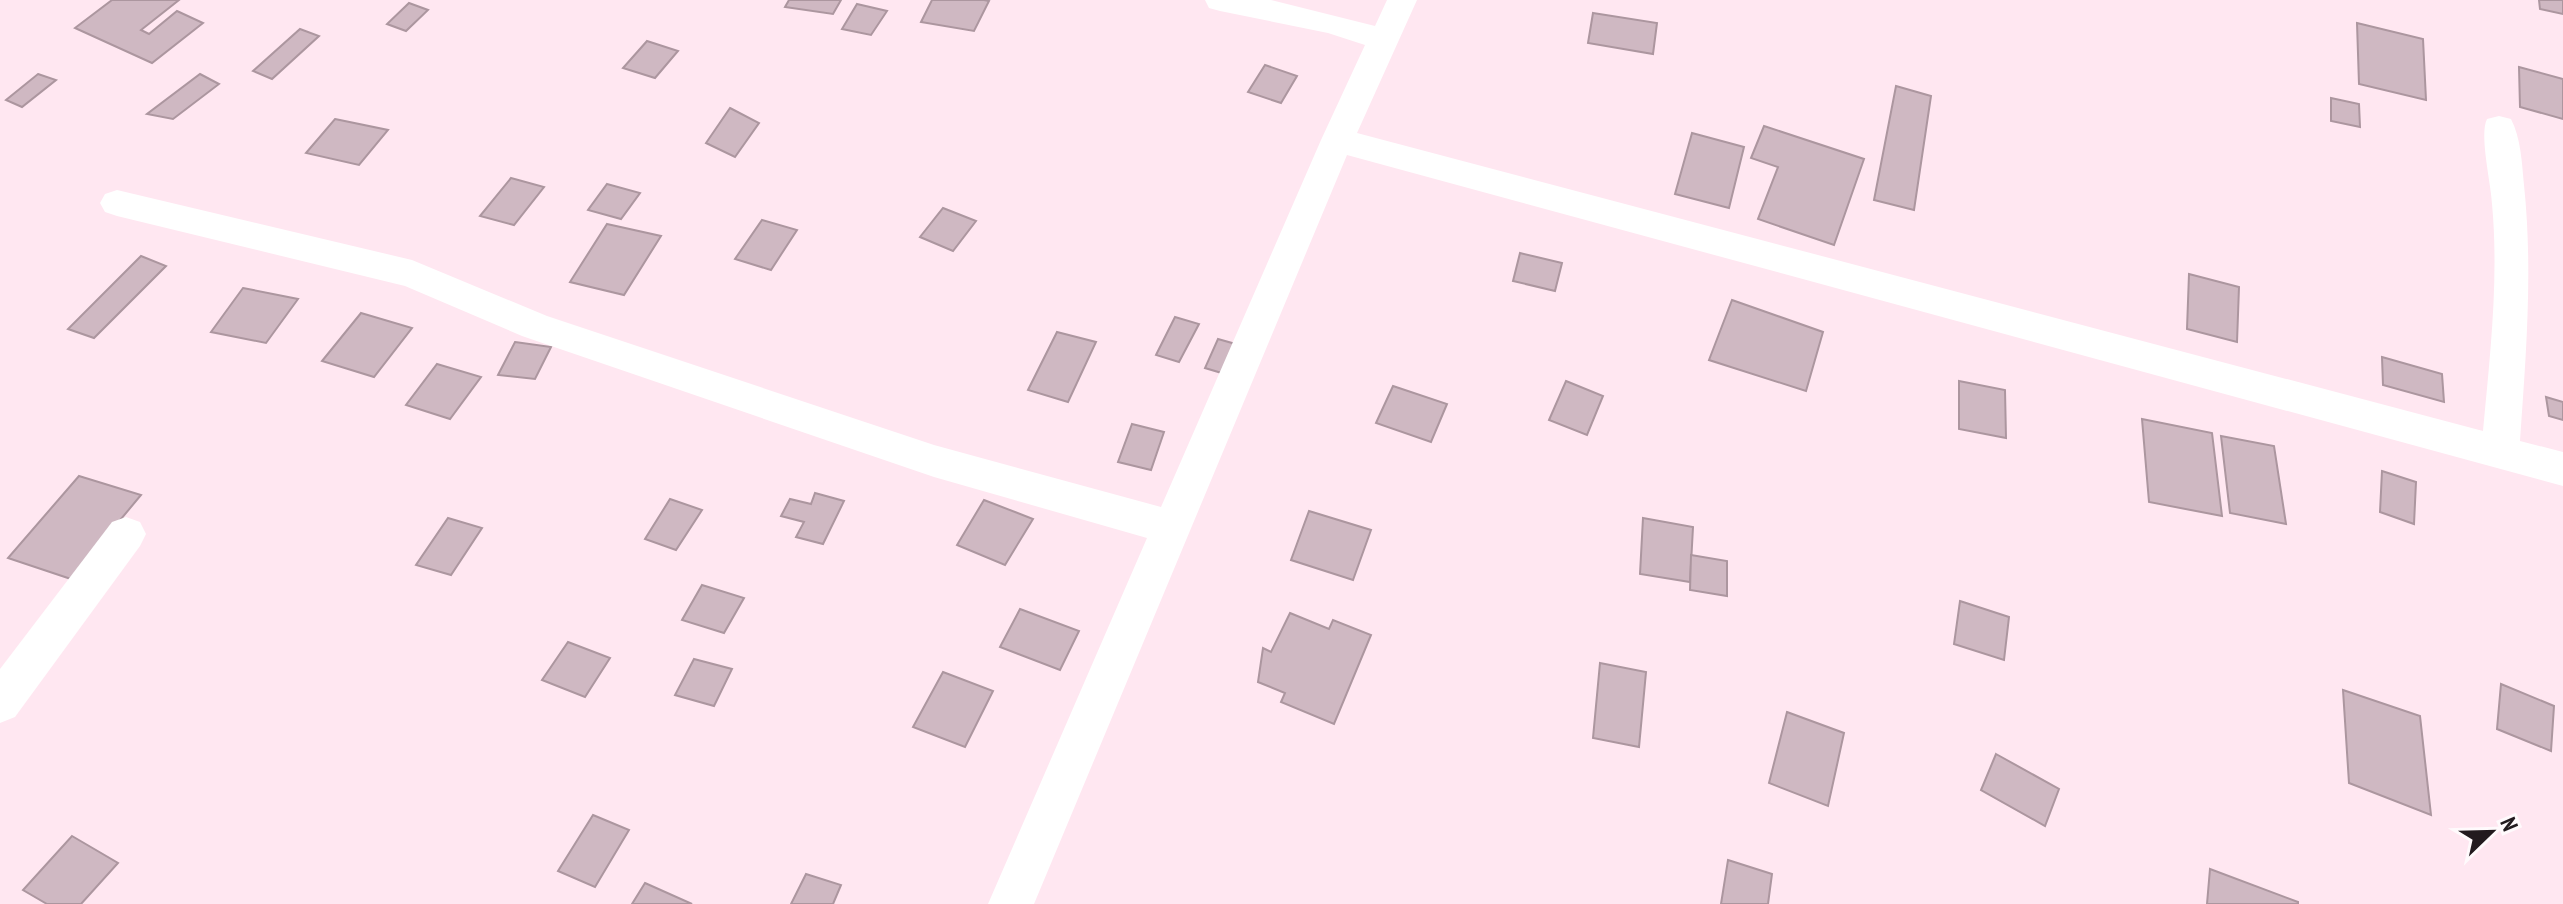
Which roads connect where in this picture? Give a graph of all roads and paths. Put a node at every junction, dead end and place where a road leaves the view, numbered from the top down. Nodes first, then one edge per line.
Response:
1 (1220, 0) edge
2 (1402, 0) edge
3 (1382, 39) junction
4 (2499, 128) dead end
5 (1337, 140) junction
6 (117, 203) dead end
7 (2500, 452) junction
8 (2563, 469) edge
9 (1172, 528) junction
10 (126, 534) dead end
11 (0, 703) edge
12 (1011, 904) edge

1 - 3 street
2 - 3 street
3 - 5 street
4 - 7 street
5 - 7 street
5 - 9 street
6 - 9 street
7 - 8 street
9 - 12 street
10 - 11 street

